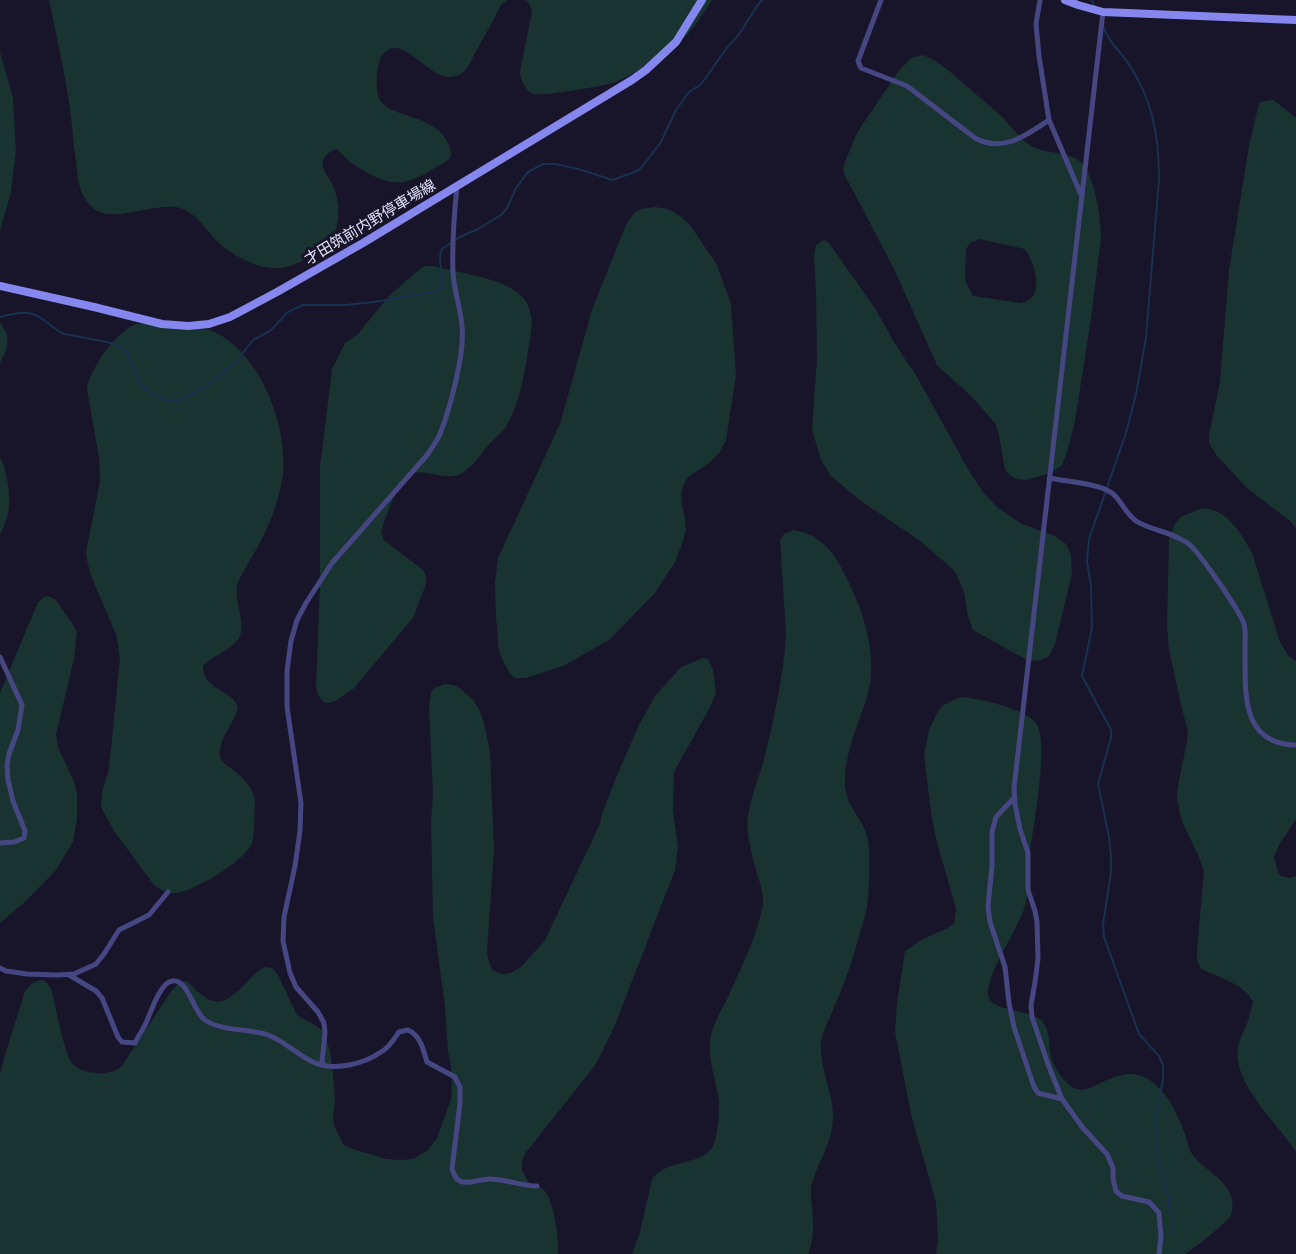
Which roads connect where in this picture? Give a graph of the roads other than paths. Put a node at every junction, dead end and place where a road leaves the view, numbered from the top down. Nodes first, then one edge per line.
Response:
1 (702, 0) edge
2 (881, 0) edge
3 (1040, 0) edge
4 (1065, 0) edge
5 (1103, 12) junction
6 (1296, 20) edge
7 (1049, 120) junction
8 (457, 186) junction
9 (1083, 199) junction
10 (0, 286) edge
11 (1050, 478) junction
12 (0, 657) edge
13 (1296, 745) edge
14 (1015, 796) junction
15 (0, 843) edge
16 (168, 892) dead end
17 (0, 968) edge
18 (69, 975) junction
19 (324, 1065) junction
20 (1062, 1099) junction
21 (537, 1186) dead end
22 (1159, 1254) edge

1 - 8 main road, 才田筑前内野停車場線
2 - 7 street
3 - 7 street
4 - 5 main road
5 - 6 main road
5 - 9 street
7 - 9 street
8 - 10 main road, 才田筑前内野停車場線
8 - 19 street
9 - 11 street
11 - 13 street
11 - 14 street
12 - 15 street
14 - 20 street
14 - 20 street
16 - 18 street
17 - 18 street
18 - 19 street
19 - 21 street
20 - 22 street

